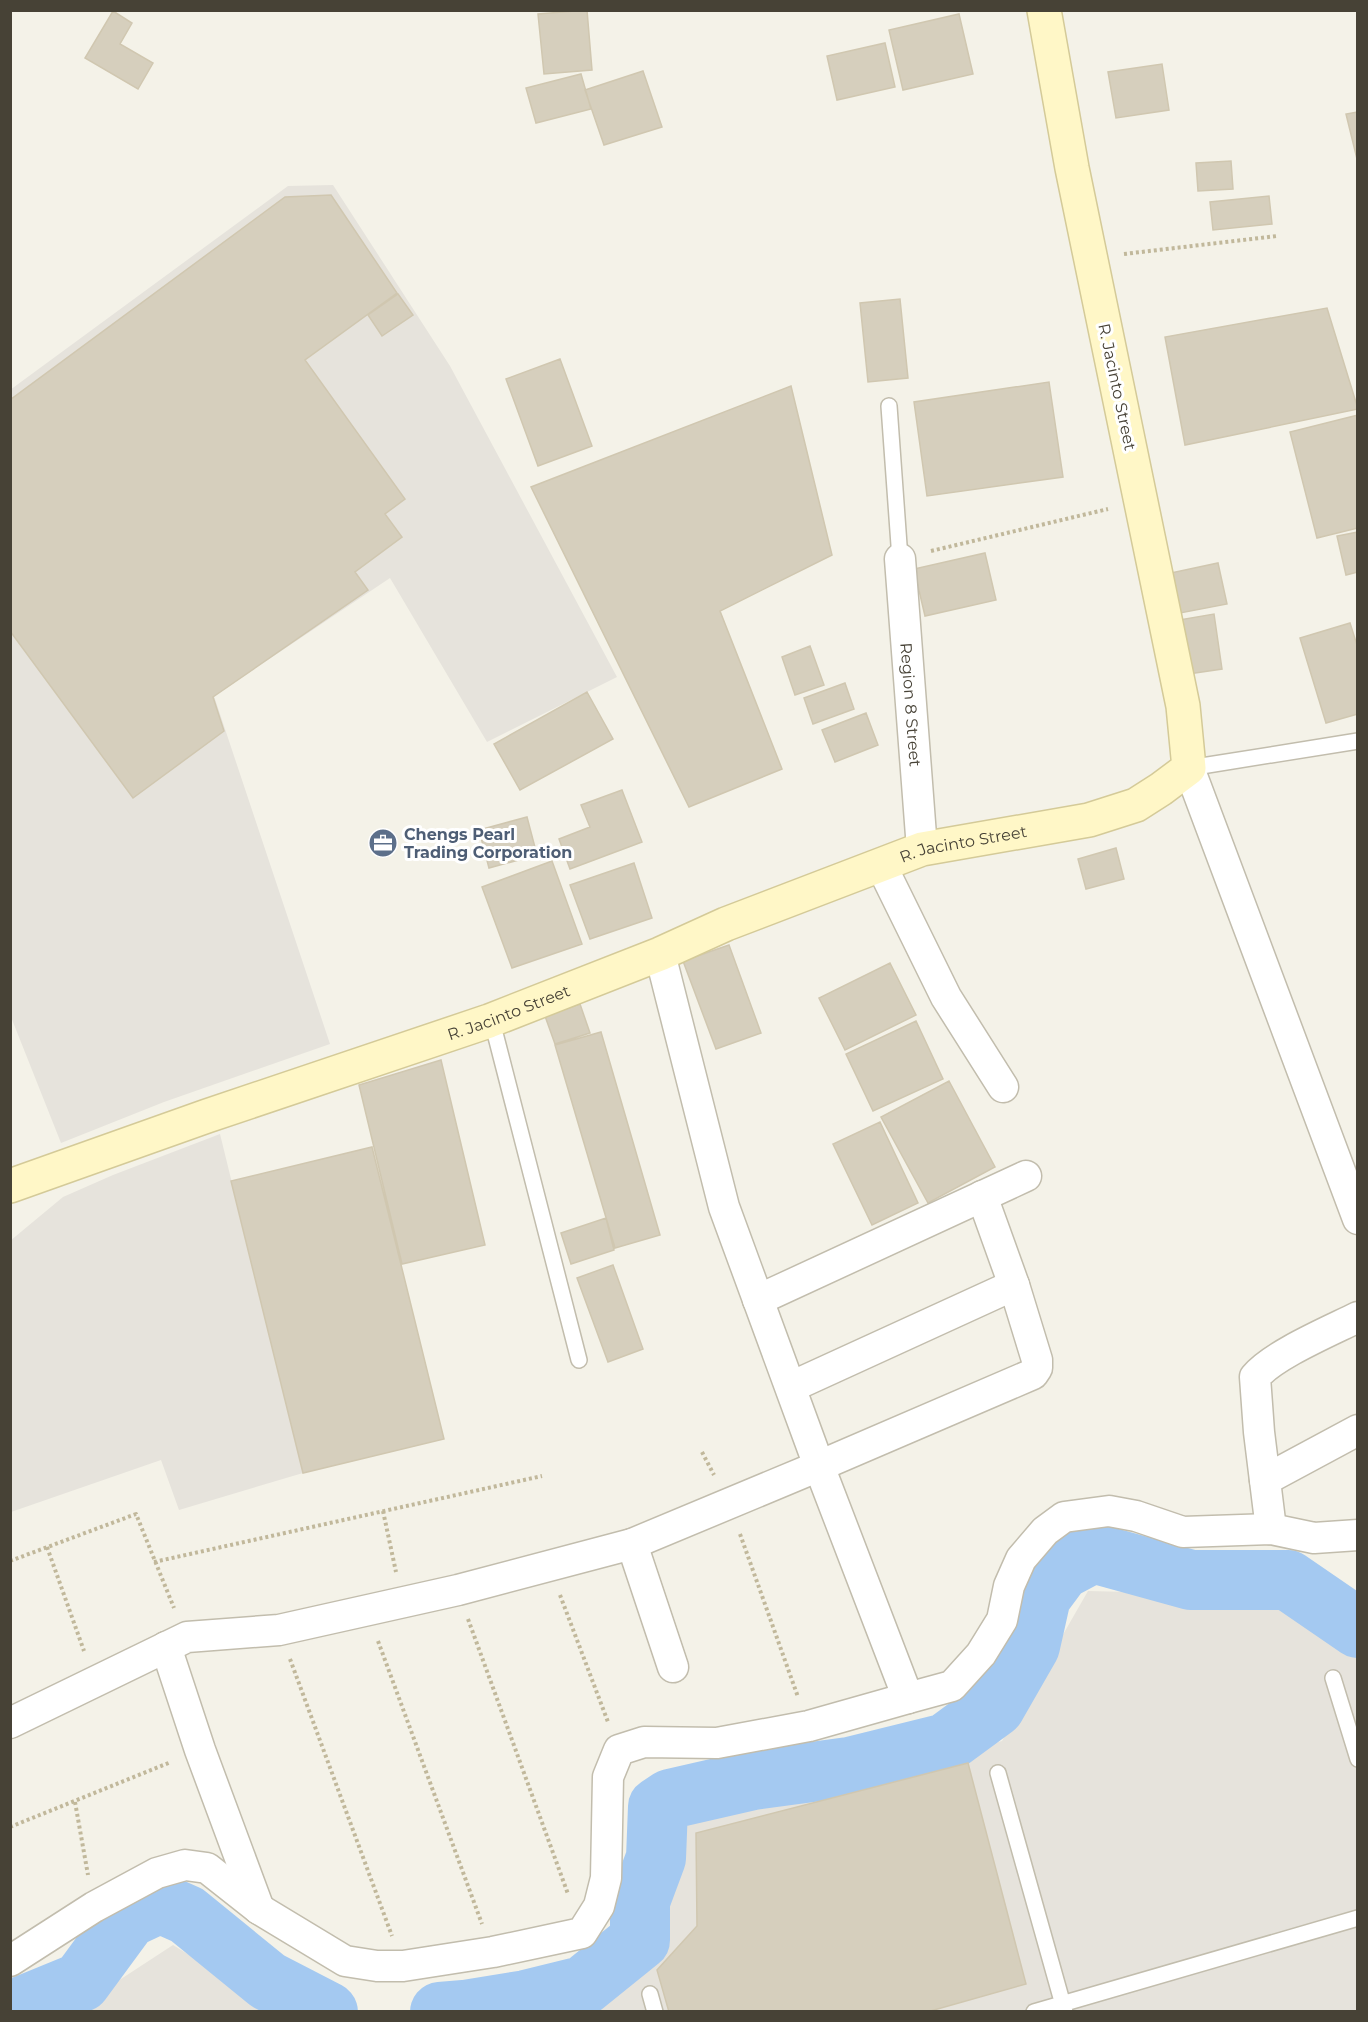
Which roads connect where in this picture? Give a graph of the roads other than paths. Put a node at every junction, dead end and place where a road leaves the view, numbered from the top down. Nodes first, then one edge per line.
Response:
1 (1044, 10) edge
2 (889, 406) dead end
3 (900, 559) joint
4 (1358, 741) edge
5 (1189, 768) junction
6 (922, 849) junction
7 (881, 865) junction
8 (660, 954) junction
9 (489, 1021) junction
10 (1003, 1088) dead end
11 (1026, 1176) dead end
12 (10, 1186) edge
13 (982, 1196) junction
14 (1358, 1219) edge
15 (1014, 1285) junction
16 (758, 1300) junction
17 (1358, 1317) edge
18 (579, 1360) dead end
19 (791, 1387) junction
20 (1358, 1430) edge
21 (819, 1466) junction
22 (1265, 1480) junction
23 (1271, 1529) junction
24 (1358, 1535) edge
25 (632, 1544) junction
26 (177, 1642) junction
27 (673, 1667) dead end
28 (1333, 1678) dead end
29 (908, 1698) junction
30 (10, 1723) edge
31 (1358, 1759) edge
32 (998, 1773) dead end
33 (259, 1909) junction
34 (1358, 1918) edge
35 (10, 1961) edge
36 (650, 1994) dead end
37 (1064, 2007) edge
38 (655, 2012) edge
39 (1034, 2012) edge

1 - 5 street, R. Jacinto Street
2 - 3 lane
3 - 6 street, Region 8 Street
4 - 5 lane
5 - 6 street, R. Jacinto Street
5 - 14 street
6 - 7 street, R. Jacinto Street
7 - 8 street, R. Jacinto Street
7 - 10 street
8 - 9 street, R. Jacinto Street
8 - 16 street
9 - 12 street, R. Jacinto Street
9 - 18 lane
11 - 13 street
13 - 15 street
13 - 16 street
15 - 19 street
15 - 21 street
16 - 19 street
17 - 22 street
19 - 21 street
20 - 22 street
21 - 25 street
21 - 29 street
22 - 23 street
23 - 24 street
23 - 29 street
25 - 26 street
25 - 27 street
26 - 30 street
26 - 33 street
28 - 31 lane
29 - 33 street
32 - 37 lane
33 - 35 street
34 - 37 lane
36 - 38 lane
37 - 39 lane

